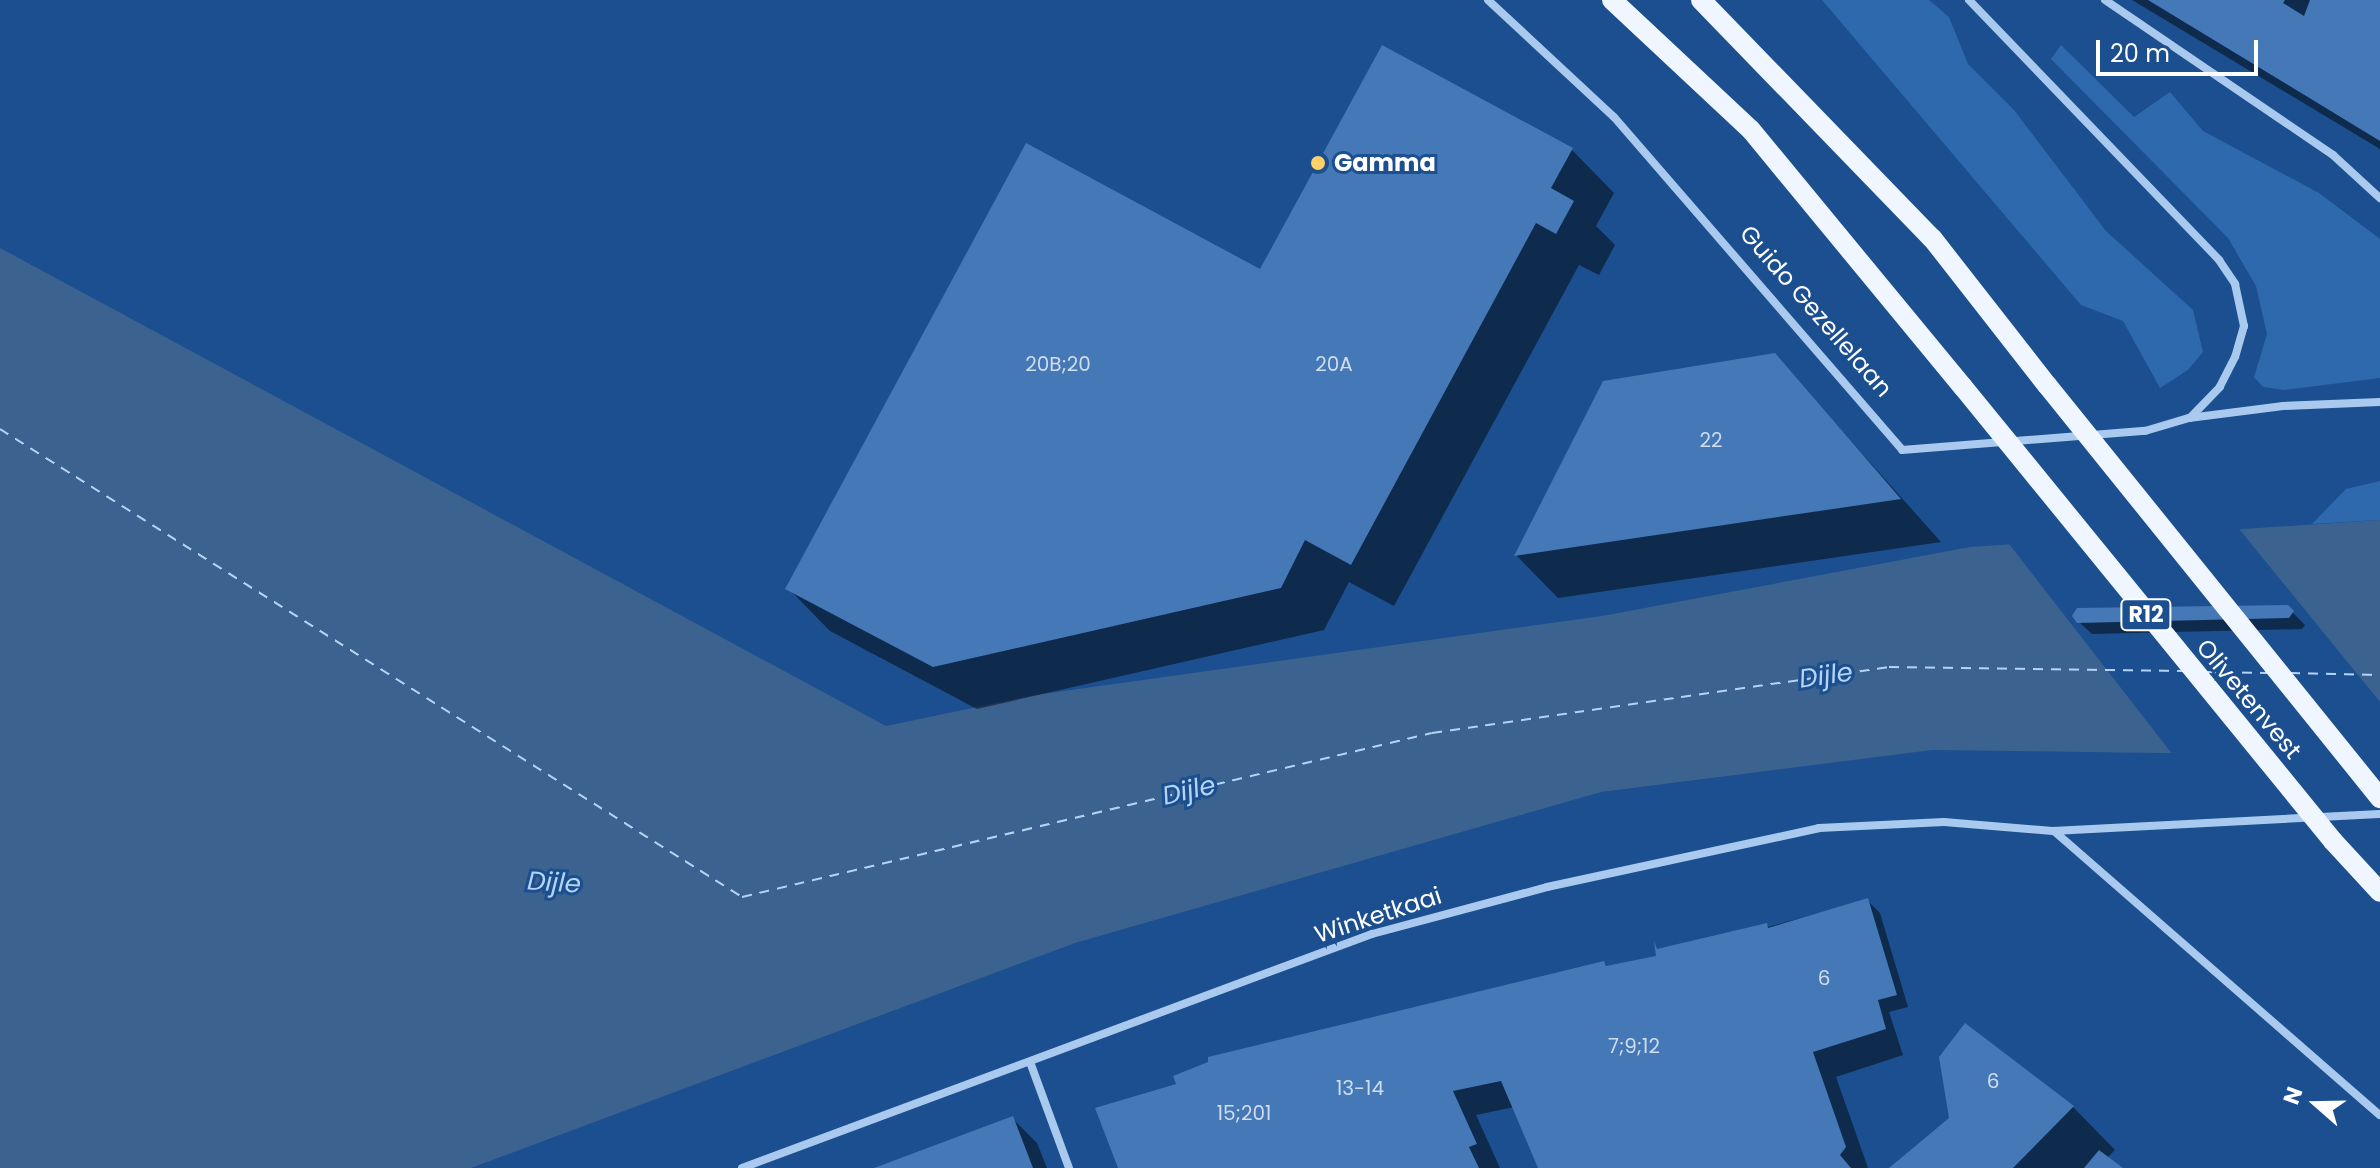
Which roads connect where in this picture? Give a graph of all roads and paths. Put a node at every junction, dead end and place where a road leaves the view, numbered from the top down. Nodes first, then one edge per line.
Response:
1 (1488, 0) edge
2 (1612, 0) edge
3 (1701, 0) edge
4 (1969, 0) edge
5 (2105, 0) edge
6 (2380, 198) edge
7 (2380, 402) edge
8 (2189, 418) junction
9 (2380, 798) edge
10 (2380, 814) edge
11 (2053, 831) junction
12 (2380, 892) edge
13 (1030, 1062) junction
14 (2380, 1115) edge
15 (742, 1168) edge
16 (1069, 1168) edge

1 - 8 street, Guido Gezellelaan
2 - 12 main road, Olivetenvest / R12, bridge
3 - 9 main road, Olivetenvest / R12, bridge
4 - 8 street, Guido Gezellelaan
5 - 6 street
7 - 8 street, Guido Gezellelaan
10 - 11 street
11 - 13 street, Winketkaai
11 - 14 street
13 - 15 street, Winketkaai
13 - 16 street

